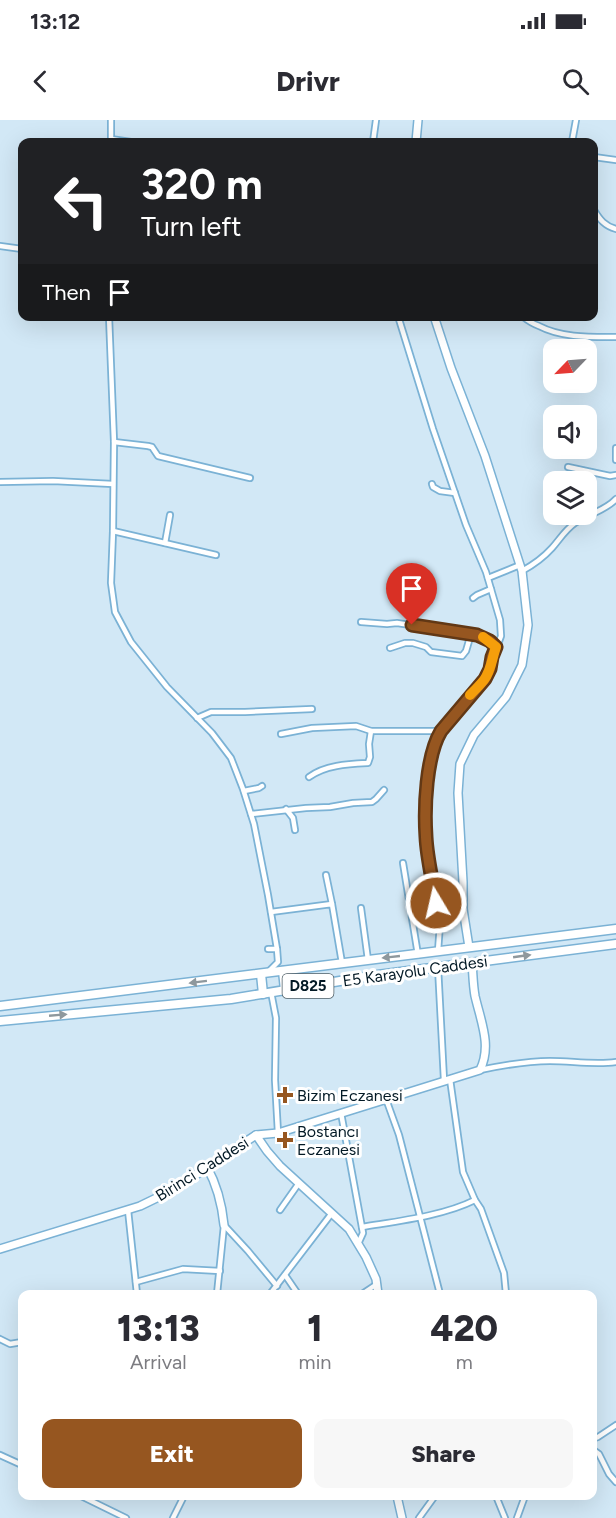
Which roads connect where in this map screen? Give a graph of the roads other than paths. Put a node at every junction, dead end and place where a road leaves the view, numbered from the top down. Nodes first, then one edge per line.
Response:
1 (111, 120) edge
2 (376, 120) edge
3 (418, 120) edge
4 (576, 120) edge
5 (111, 138) edge
6 (374, 138) edge
7 (416, 138) edge
8 (573, 138) edge
9 (598, 158) edge
10 (616, 160) edge
11 (598, 217) edge
12 (616, 229) edge
13 (0, 246) edge
14 (18, 248) edge
15 (109, 321) edge
16 (400, 321) edge
17 (436, 321) edge
18 (530, 321) edge
19 (616, 337) edge
20 (114, 442) junction
21 (616, 448) edge
22 (616, 460) edge
23 (568, 466) dead end
24 (616, 475) edge
25 (250, 478) dead end
26 (0, 482) edge
27 (113, 484) junction
28 (432, 484) dead end
29 (455, 493) junction
30 (616, 500) edge
31 (170, 515) dead end
32 (113, 531) junction
33 (165, 543) junction
34 (216, 555) dead end
35 (521, 568) junction
36 (488, 578) junction
37 (491, 589) junction
38 (473, 598) dead end
39 (361, 622) dead end
40 (471, 634) junction
41 (496, 647) junction
42 (390, 648) dead end
43 (312, 709) dead end
44 (197, 718) junction
45 (371, 731) junction
46 (441, 731) junction
47 (281, 734) dead end
48 (309, 777) dead end
49 (262, 786) dead end
50 (384, 790) dead end
51 (244, 791) junction
52 (286, 809) junction
53 (251, 814) junction
54 (295, 830) dead end
55 (403, 864) dead end
56 (326, 875) dead end
57 (332, 904) junction
58 (361, 908) dead end
59 (271, 912) junction
60 (616, 929) edge
61 (616, 944) edge
62 (469, 947) junction
63 (268, 949) dead end
64 (277, 949) junction
65 (438, 951) junction
66 (418, 955) junction
67 (368, 960) junction
68 (342, 963) junction
69 (472, 963) junction
70 (438, 967) junction
71 (283, 971) junction
72 (264, 973) junction
73 (285, 990) junction
74 (267, 993) junction
75 (0, 1006) edge
76 (0, 1021) edge
77 (616, 1062) edge
78 (480, 1070) junction
79 (447, 1079) junction
80 (386, 1099) junction
81 (341, 1113) junction
82 (278, 1133) junction
83 (256, 1135) junction
84 (207, 1167) junction
85 (300, 1183) junction
86 (475, 1200) junction
87 (128, 1210) junction
88 (280, 1210) dead end
89 (332, 1213) junction
90 (420, 1216) junction
91 (224, 1225) junction
92 (362, 1227) junction
93 (358, 1244) junction
94 (0, 1249) edge
95 (220, 1271) junction
96 (285, 1275) junction
97 (136, 1282) junction
98 (377, 1284) junction
99 (277, 1286) junction
100 (137, 1290) edge
101 (218, 1290) edge
102 (274, 1290) edge
103 (295, 1290) edge
104 (368, 1290) edge
105 (378, 1290) edge
106 (439, 1290) edge
107 (506, 1290) edge
108 (0, 1339) edge
109 (18, 1343) edge
110 (616, 1425) edge
111 (597, 1437) edge
112 (597, 1453) edge
113 (0, 1455) edge
114 (18, 1463) edge
115 (616, 1482) edge
116 (89, 1500) edge
117 (182, 1500) edge
118 (398, 1500) edge
119 (432, 1500) edge
120 (498, 1500) edge
121 (524, 1500) edge
122 (126, 1518) edge
123 (173, 1518) edge
124 (402, 1518) edge
125 (419, 1518) edge
126 (505, 1518) edge
127 (517, 1518) edge

1 - 5 street
2 - 6 street
3 - 7 street
4 - 8 street
9 - 10 street
11 - 12 street
13 - 14 street
15 - 20 street
16 - 29 street
17 - 35 street
18 - 19 street
20 - 25 street
20 - 27 street
21 - 22 street
23 - 24 street
26 - 27 street
27 - 32 street
28 - 29 street
29 - 36 street
30 - 35 street
31 - 33 street
32 - 33 street
32 - 44 street
33 - 34 street
35 - 36 street
35 - 62 street
36 - 37 street
37 - 38 street
37 - 41 street
39 - 40 street
40 - 41 street
40 - 42 street
41 - 46 street
43 - 44 street
44 - 51 street
45 - 46 street
45 - 47 street
45 - 48 street
46 - 65 street
49 - 51 street
50 - 52 street
51 - 53 street
52 - 53 street
52 - 54 street
53 - 59 street
55 - 66 street
56 - 57 street
57 - 59 street
57 - 68 street
58 - 67 street
59 - 64 street
60 - 62 highway, E5 Karayolu Caddesi / D825
69 -> 61 highway, E5 Karayolu Caddesi / D825
62 - 65 highway, E5 Karayolu Caddesi / D825
63 - 64 street
64 - 72 street
65 - 66 highway, E5 Karayolu Caddesi / D825
66 -> 67 highway, E5 Karayolu Caddesi / D825
67 - 68 highway, E5 Karayolu Caddesi / D825
68 - 71 highway, E5 Karayolu Caddesi / D825
69 - 70 highway, E5 Karayolu Caddesi / D825
69 - 78 street
70 - 73 highway, E5 Karayolu Caddesi / D825
70 - 79 street
71 - 72 highway, E5 Karayolu Caddesi / D825
71 - 73 highway
72 - 74 highway
72 -> 75 highway, E5 Karayolu Caddesi / D825
73 - 74 highway, E5 Karayolu Caddesi / D825
76 -> 74 highway, E5 Karayolu Caddesi / D825
74 - 82 street
77 - 78 street, Birinci Caddesi
78 - 79 street, Birinci Caddesi
79 - 80 street, Birinci Caddesi
79 - 86 street
80 - 81 street, Birinci Caddesi
80 - 90 street
81 - 82 street, Birinci Caddesi
81 - 92 street
82 - 83 street, Birinci Caddesi
83 - 84 street, Birinci Caddesi
83 - 85 street
84 - 87 street, Birinci Caddesi
84 - 91 street
85 - 88 street
85 - 89 street
86 - 90 street
86 - 107 street
87 - 94 street, Birinci Caddesi
87 - 97 street
89 - 93 street
89 - 96 street
90 - 92 street
90 - 106 street
91 - 95 street
91 - 99 street
92 - 93 street
93 - 98 street
95 - 97 street
95 - 101 street
96 - 99 street
96 - 103 street
97 - 100 street
98 - 104 street
98 - 105 street
99 - 102 street
108 - 109 street
110 - 111 street
112 - 115 street
113 - 114 street
116 - 122 street
117 - 123 street
118 - 124 street
119 - 125 street
120 - 126 street
121 - 127 street

